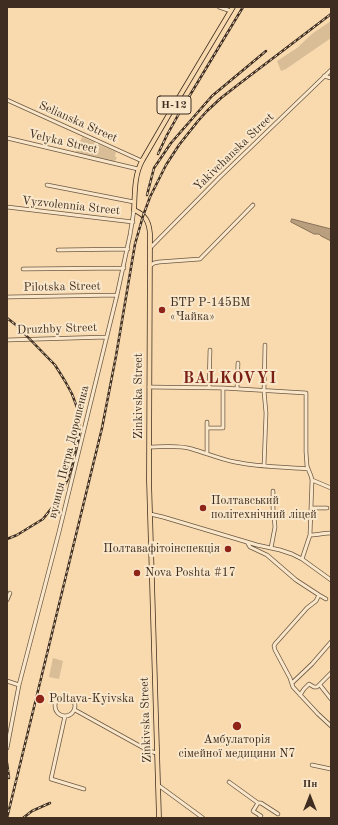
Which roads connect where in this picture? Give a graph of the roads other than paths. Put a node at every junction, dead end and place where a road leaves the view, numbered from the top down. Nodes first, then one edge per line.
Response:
1 (219, 7) edge
2 (232, 9) edge
3 (331, 70) edge
4 (324, 76) junction
5 (331, 78) edge
6 (7, 100) edge
7 (7, 138) edge
8 (142, 161) junction
9 (138, 169) junction
10 (47, 185) dead end
11 (134, 202) junction
12 (253, 205) dead end
13 (7, 207) edge
14 (134, 210) junction
15 (133, 222) junction
16 (150, 248) junction
17 (128, 249) junction
18 (58, 250) dead end
19 (150, 266) junction
20 (124, 268) junction
21 (23, 269) dead end
22 (117, 295) junction
23 (7, 297) edge
24 (107, 337) junction
25 (7, 340) edge
26 (264, 345) dead end
27 (210, 350) dead end
28 (238, 363) dead end
29 (149, 387) junction
30 (209, 388) junction
31 (223, 388) junction
32 (237, 389) junction
33 (264, 391) junction
34 (207, 422) dead end
35 (207, 428) junction
36 (149, 447) junction
37 (207, 454) junction
38 (264, 466) junction
39 (308, 469) junction
40 (312, 480) junction
41 (331, 488) edge
42 (272, 491) dead end
43 (311, 508) junction
44 (327, 508) dead end
45 (150, 514) junction
46 (331, 533) edge
47 (310, 535) junction
48 (247, 542) junction
49 (271, 548) junction
50 (302, 559) junction
51 (331, 580) edge
52 (10, 593) dead end
53 (319, 595) junction
54 (326, 599) dead end
55 (7, 600) edge
56 (331, 642) edge
57 (331, 673) edge
58 (7, 681) edge
59 (292, 683) junction
60 (20, 685) junction
61 (320, 685) junction
62 (300, 695) junction
63 (331, 699) edge
64 (75, 710) junction
65 (65, 716) junction
66 (331, 726) edge
67 (7, 748) edge
68 (157, 753) junction
69 (312, 765) dead end
70 (331, 769) edge
71 (229, 782) dead end
72 (158, 785) junction
73 (84, 789) dead end
74 (258, 803) junction
75 (278, 814) dead end
76 (159, 818) edge
77 (203, 818) edge
78 (259, 818) edge

1 - 2 street
2 - 8 main road, Н-12
3 - 4 street, Yakivchanska Street
4 - 5 street
4 - 16 street, Yakivchanska Street
6 - 8 street, Selianska Street
7 - 9 street, Velyka Street
8 - 9 main road, Н-12
9 - 11 main road, Н-12
10 - 11 street
11 - 14 main road, Н-12
12 - 19 street
13 - 15 street, Vyzvolennia Street
14 - 15 street, Н-12
14 - 16 main road, Zinkivska Street
15 - 17 street, вулиця Петра Дорошенка / Н-12
16 - 19 main road, Zinkivska Street
17 - 18 street
17 - 20 street, вулиця Петра Дорошенка / Н-12
19 - 29 main road, Zinkivska Street
20 - 21 street
20 - 22 street, вулиця Петра Дорошенка / Н-12
22 - 23 street, Pilotska Street
22 - 24 street, вулиця Петра Дорошенка / Н-12
24 - 25 street, Druzhby Street
24 - 60 street, вулиця Петра Дорошенка / Н-12
26 - 33 street
27 - 30 street
28 - 32 street
29 - 30 street
29 - 36 main road, Zinkivska Street
30 - 31 street
31 - 32 street
31 - 35 street
32 - 33 street
33 - 38 street
33 - 39 street
34 - 35 street
35 - 37 street
36 - 37 street
36 - 45 main road, Zinkivska Street
37 - 38 street
38 - 39 street
39 - 40 street
40 - 41 street
40 - 43 street
42 - 49 street
43 - 44 street
43 - 47 street
45 - 48 street
45 - 68 main road, Zinkivska Street
46 - 47 street
47 - 50 street
48 - 49 street
48 - 53 street
49 - 50 street
50 - 51 street
52 - 55 street
53 - 54 street
53 - 59 street
56 - 59 street
57 - 61 street
58 - 60 street
59 - 62 street
60 - 67 street, вулиця Петра Дорошенка
61 - 62 street
61 - 63 street
62 - 66 street
64 - 65 street
64 - 65 street
64 - 68 street
65 - 73 street
68 - 72 main road, Zinkivska Street
69 - 70 street
71 - 74 street
72 - 76 main road, Zinkivska Street
72 - 77 street
74 - 75 street
74 - 78 street

